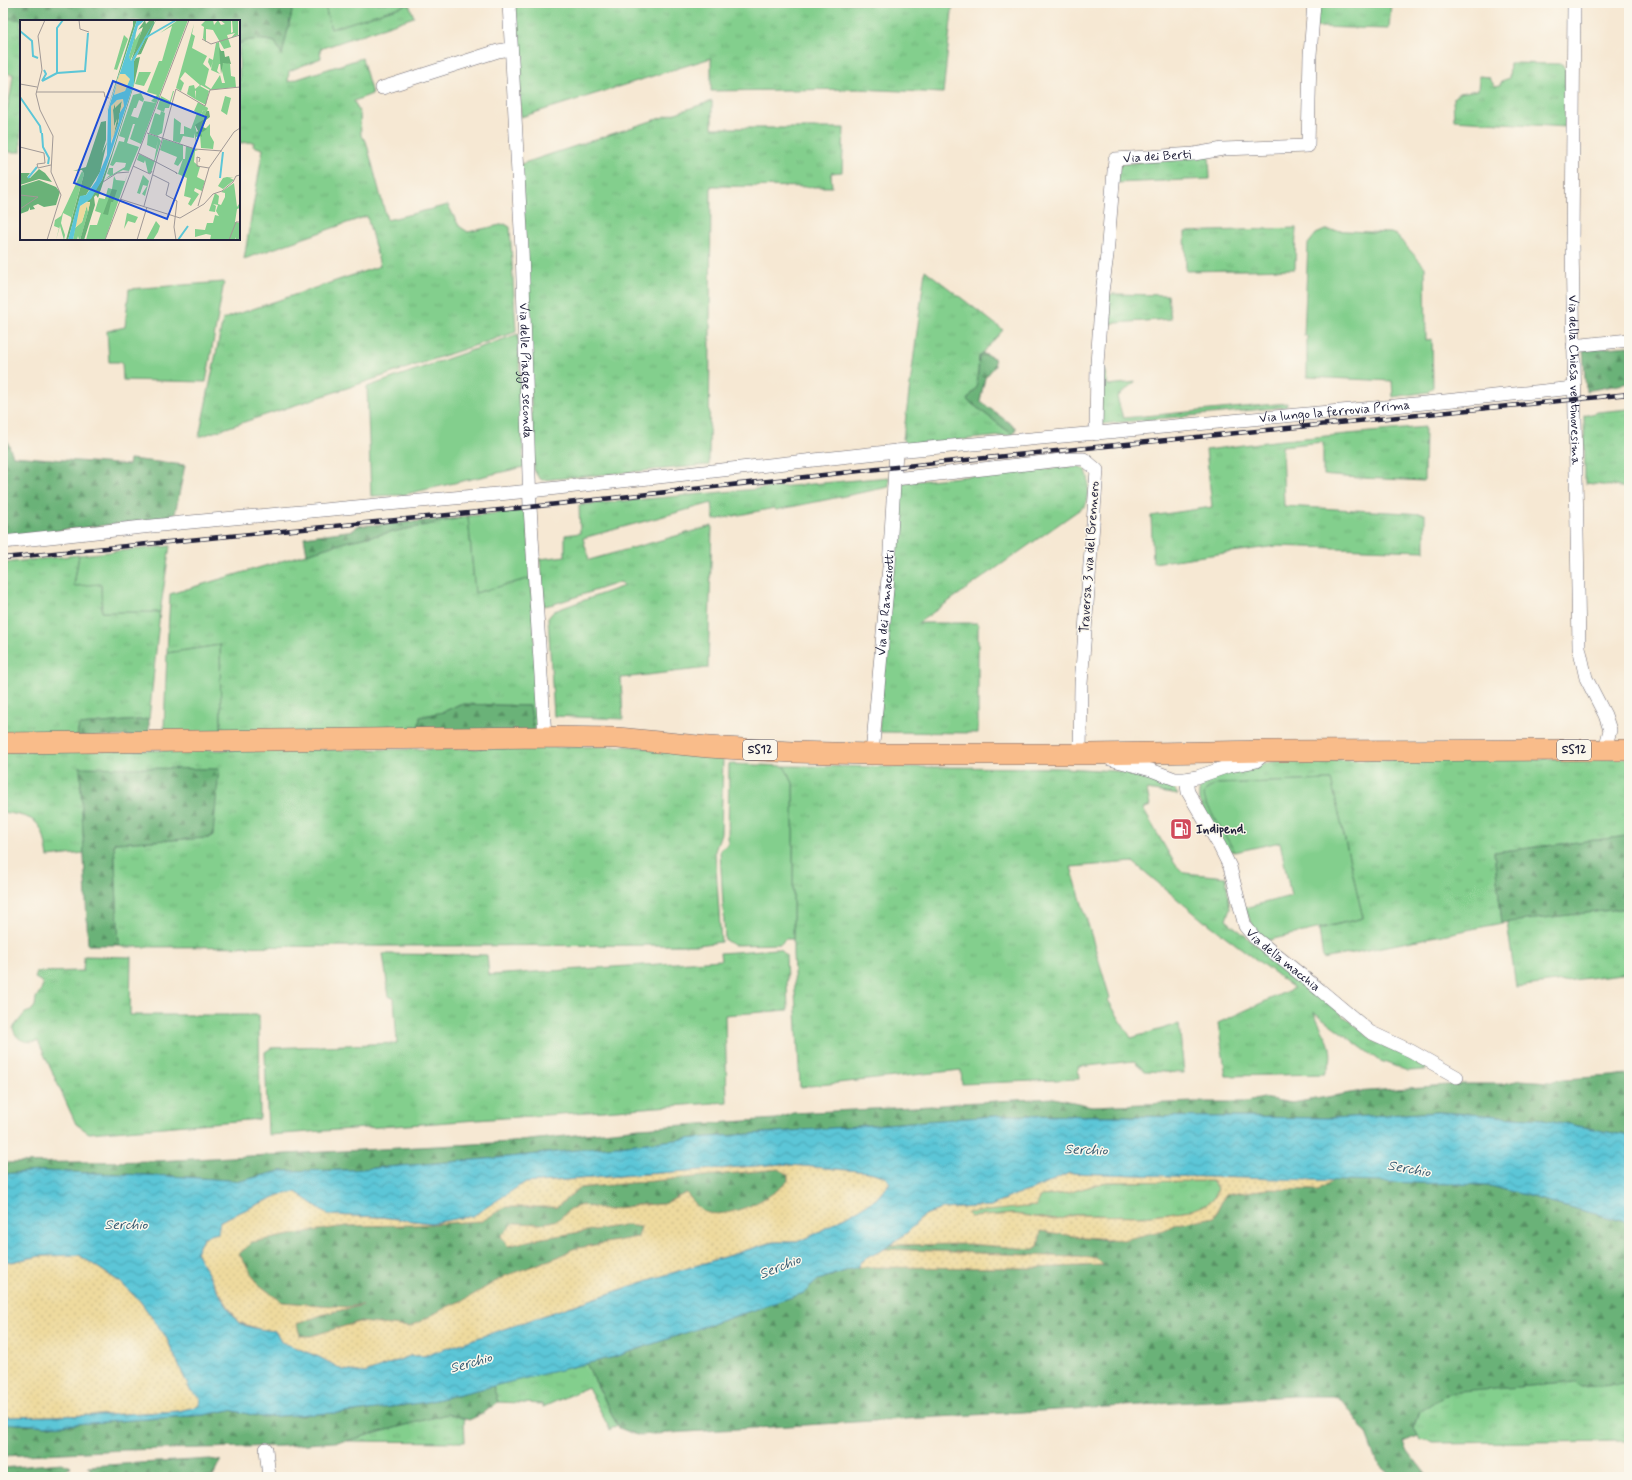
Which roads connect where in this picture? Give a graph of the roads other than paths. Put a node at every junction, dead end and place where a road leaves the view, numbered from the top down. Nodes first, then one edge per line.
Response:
1 (509, 3) edge
2 (1314, 3) edge
3 (1574, 3) edge
4 (512, 49) junction
5 (382, 88) dead end
6 (1629, 340) edge
7 (1574, 346) junction
8 (1574, 388) junction
9 (1096, 434) junction
10 (896, 451) junction
11 (895, 478) junction
12 (530, 490) junction
13 (3, 542) edge
14 (545, 737) junction
15 (3, 743) edge
16 (1606, 750) junction
17 (1629, 750) edge
18 (1268, 751) junction
19 (872, 754) junction
20 (1085, 754) junction
21 (1186, 779) junction
22 (1457, 1077) dead end
23 (266, 1449) dead end
24 (269, 1477) edge

1 - 4 street, Via delle Piagge seconda
2 - 9 street, Via dei Berti
3 - 7 street, Via della Chiesa ventinovesima
4 - 5 street
4 - 12 street, Via delle Piagge seconda
6 - 7 street
7 - 8 street, Via della Chiesa ventinovesima
8 - 9 street, Via lungo la ferrovia Prima
8 - 16 street, Via della Chiesa ventinovesima
9 - 10 street, Via lungo la ferrovia Prima
10 - 11 street, Via dei Ramacciotti
10 - 12 street, Via lungo la ferrovia Prima
11 - 19 street, Via dei Ramacciotti
11 - 20 street, Traversa 3 via del Brennero
12 - 13 street, Via lungo la ferrovia Prima
12 - 14 street, Via delle Piagge seconda
14 - 15 main road, SS12
14 - 19 main road, SS12
16 - 17 main road, SS12
16 - 18 main road, SS12
18 - 20 main road, SS12
18 - 21 street
19 - 20 main road, SS12
20 - 21 street
21 - 22 street, Via della macchia
23 - 24 street

